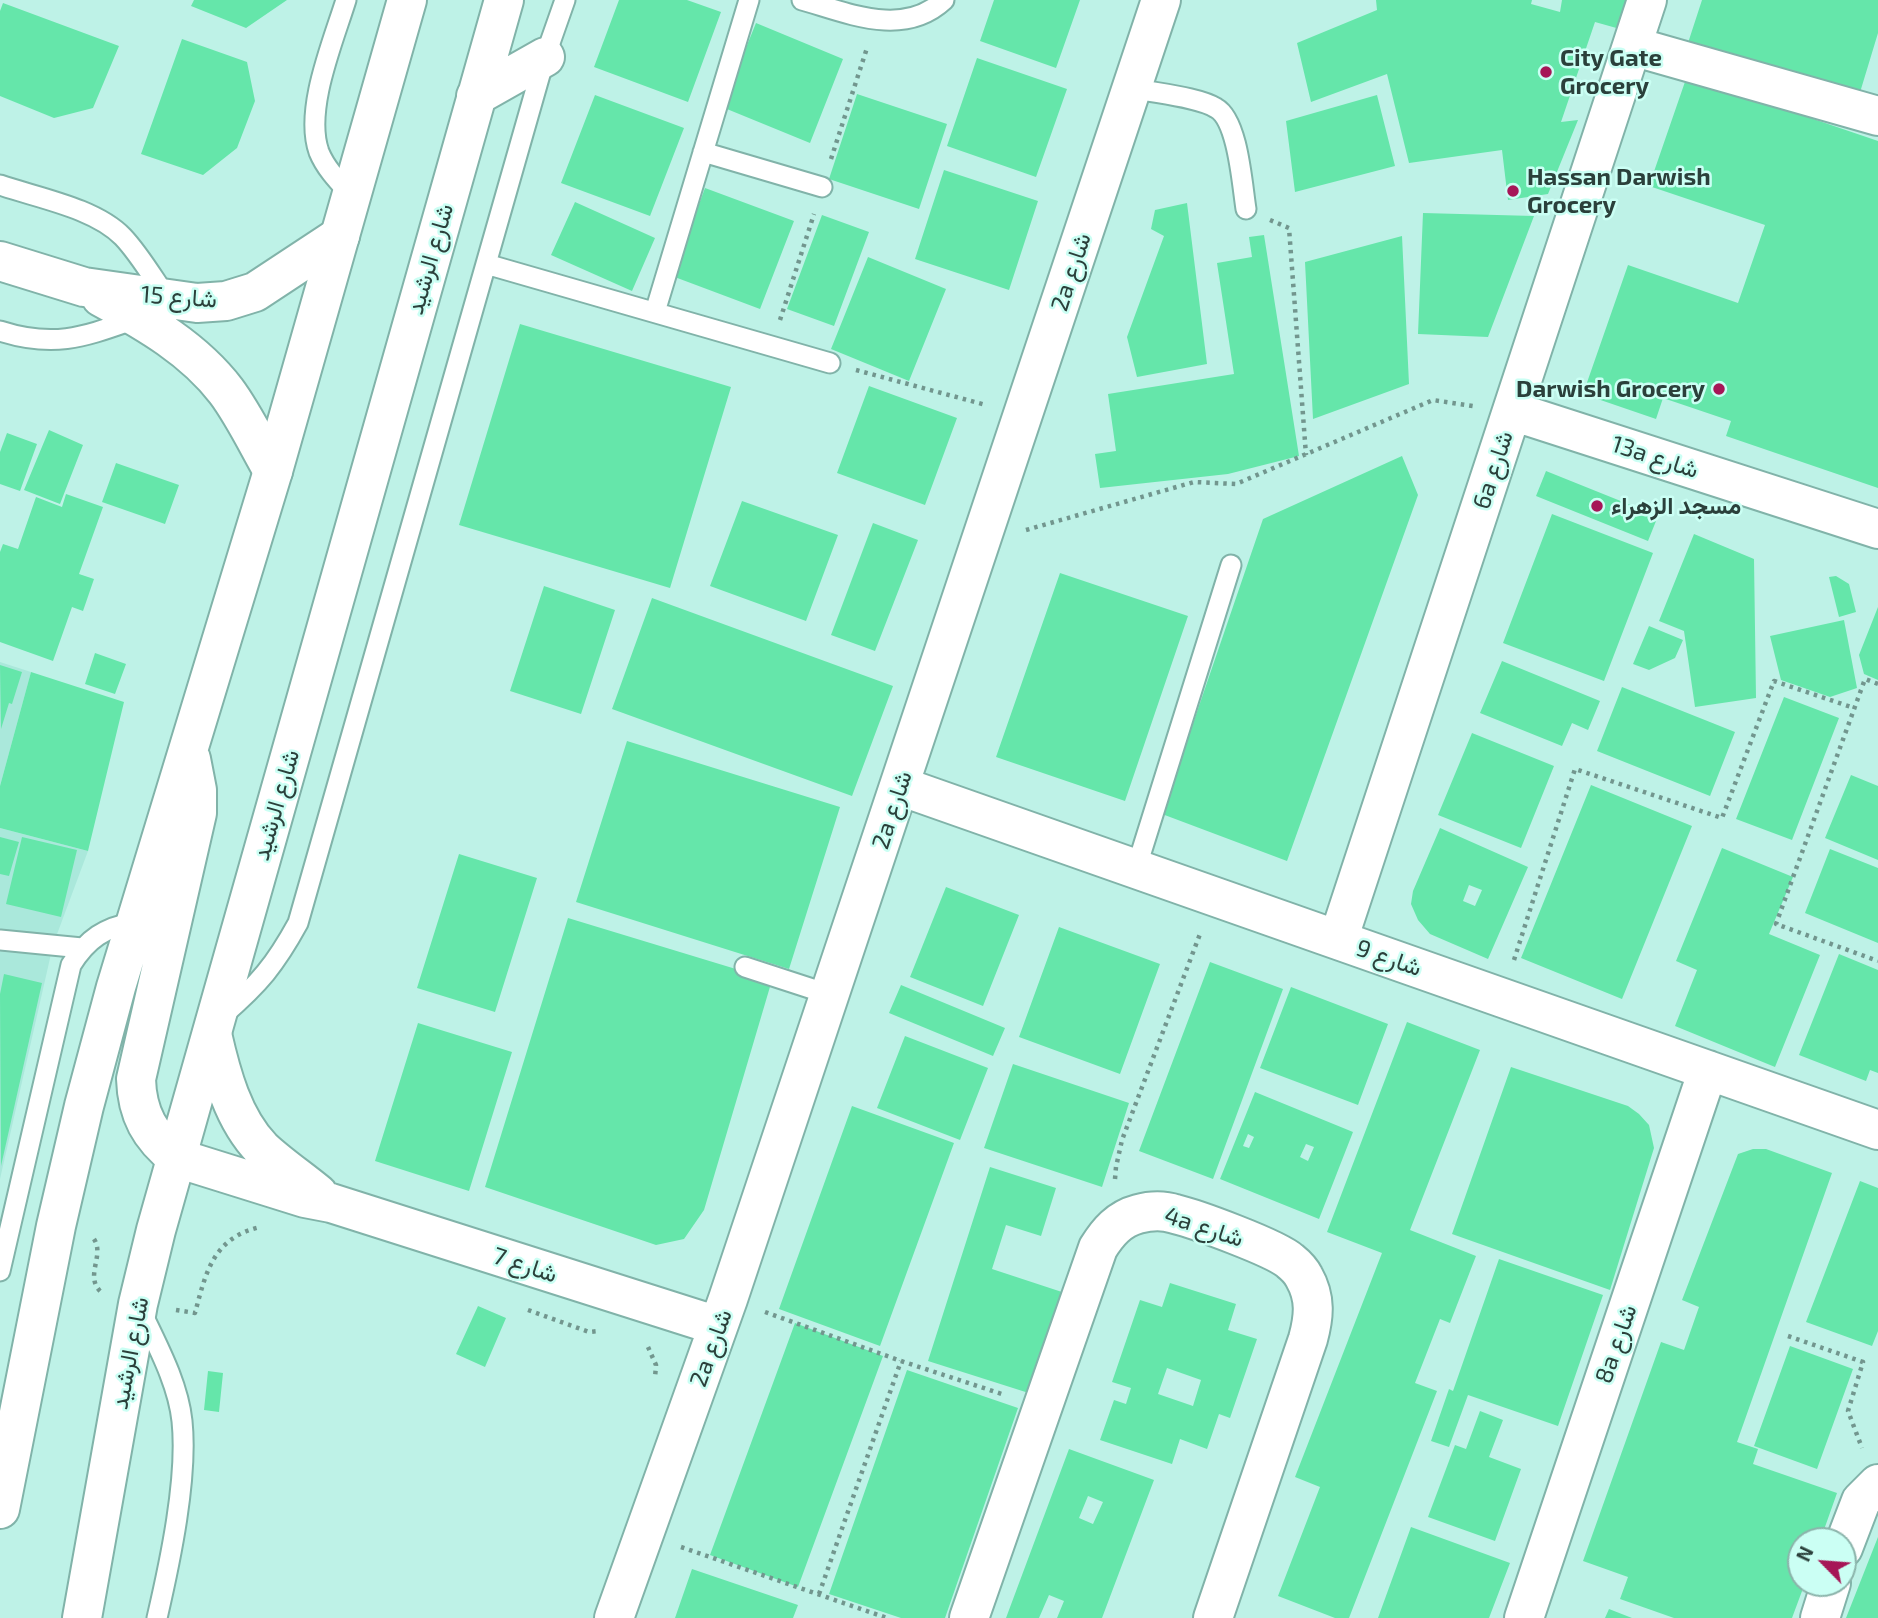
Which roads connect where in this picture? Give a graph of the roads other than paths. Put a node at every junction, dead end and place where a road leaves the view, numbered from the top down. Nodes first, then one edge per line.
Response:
1 (345, 0) edge
2 (407, 0) edge
3 (505, 0) edge
4 (565, 0) edge
5 (749, 0) edge
6 (802, 0) edge
7 (944, 0) edge
8 (1161, 0) edge
9 (1647, 0) edge
10 (1632, 46) junction
11 (545, 57) junction
12 (1132, 88) junction
13 (476, 96) junction
14 (1878, 116) edge
15 (704, 152) junction
16 (0, 185) edge
17 (822, 187) dead end
18 (351, 195) junction
19 (1246, 209) road end
20 (340, 236) junction
21 (0, 261) edge
22 (486, 264) junction
23 (153, 308) junction
24 (655, 312) junction
25 (0, 331) edge
26 (830, 363) road end
27 (1513, 411) junction
28 (273, 471) junction
29 (1878, 529) edge
30 (1231, 565) dead end
31 (188, 747) junction
32 (900, 786) junction
33 (1136, 869) junction
34 (135, 922) junction
35 (0, 940) edge
36 (1338, 940) junction
37 (82, 948) junction
38 (745, 967) dead end
39 (831, 995) junction
40 (213, 1028) junction
41 (1708, 1070) junction
42 (1878, 1130) edge
43 (177, 1158) junction
44 (331, 1203) junction
45 (0, 1271) edge
46 (138, 1304) junction
47 (723, 1312) junction
48 (8, 1418) edge
49 (1877, 1484) edge
50 (0, 1508) edge
51 (1851, 1527) edge
52 (1827, 1597) edge
53 (82, 1618) edge
54 (157, 1618) edge
55 (614, 1618) edge
56 (969, 1618) edge
57 (1213, 1618) edge
58 (1524, 1618) edge
59 (1820, 1618) edge

1 - 18 lane
2 - 18 street
3 - 13 street, شارع الرشيد
4 - 11 lane
5 - 15 lane
6 - 7 lane
8 - 12 street, 2a شارع
9 - 10 street, 6a شارع
10 - 14 street
10 - 27 street, 6a شارع
11 - 13 street
11 - 22 lane
12 - 19 lane
12 - 32 street, 2a شارع
13 - 40 street, شارع الرشيد
15 - 17 lane
15 - 24 lane
16 - 23 lane
18 - 20 street
20 - 23 street, شارع 15
20 - 28 street
21 - 23 street, شارع 15
22 - 24 lane
22 - 40 lane
23 - 25 lane
23 - 28 street, شارع 15
24 - 26 lane
27 - 29 street, 13a شارع
27 - 36 street, 6a شارع
28 - 31 street
30 - 33 lane
31 - 34 street
31 - 43 street
32 - 33 street, شارع 9
32 - 39 street, 2a شارع
33 - 36 street, شارع 9
34 - 37 lane
34 - 48 street
35 - 37 lane
36 - 41 street, شارع 9
37 - 45 lane
38 - 39 lane
39 - 47 street, 2a شارع
40 - 43 street, شارع الرشيد
40 - 44 street, شارع 7
41 - 42 street, شارع 9
41 - 58 street, 8a شارع
43 - 44 street, شارع 7
43 - 46 street, شارع الرشيد
44 - 47 street, شارع 7
46 - 53 street, شارع الرشيد
46 - 54 lane
47 - 55 street, 2a شارع
48 - 50 street
49 - 51 street
52 - 59 street
56 - 57 street, 4a شارع

